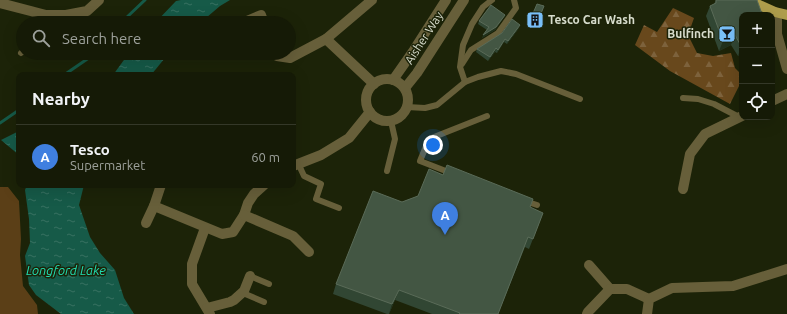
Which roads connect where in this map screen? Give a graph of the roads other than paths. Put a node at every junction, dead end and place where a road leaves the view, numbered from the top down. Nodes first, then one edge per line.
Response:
1 (99, 0) edge
2 (372, 0) edge
3 (446, 0) edge
4 (467, 0) edge
5 (492, 0) edge
6 (514, 0) edge
7 (748, 0) edge
8 (5, 3) edge
9 (461, 4) edge
10 (775, 12) junction
11 (787, 15) edge
12 (38, 16) edge
13 (61, 16) edge
14 (326, 39) junction
15 (296, 55) edge
16 (460, 67) junction
17 (787, 68) edge
18 (393, 80) junction
19 (466, 82) junction
20 (374, 84) junction
21 (405, 88) junction
22 (787, 94) edge
23 (683, 98) dead end
24 (580, 100) dead end
25 (775, 100) edge
26 (407, 107) junction
27 (370, 112) junction
28 (739, 115) edge
29 (487, 116) dead end
30 (739, 117) edge
31 (391, 121) junction
32 (296, 164) edge
33 (296, 165) edge
34 (387, 171) dead end
35 (458, 175) edge
36 (161, 188) edge
37 (261, 188) edge
38 (683, 189) dead end
39 (519, 198) edge
40 (537, 205) dead end
41 (154, 206) junction
42 (339, 208) dead end
43 (244, 215) junction
44 (146, 223) dead end
45 (205, 228) junction
46 (309, 252) dead end
47 (588, 265) dead end
48 (787, 270) edge
49 (250, 276) joint
50 (269, 284) dead end
51 (610, 289) junction
52 (243, 293) junction
53 (650, 299) junction
54 (264, 302) dead end
55 (208, 311) edge
56 (587, 314) edge
57 (647, 314) edge

1 - 13 street
2 - 14 street
3 - 18 street, Aisher Way
4 - 9 street, Aisher Way
5 - 16 lane
6 - 16 lane
7 - 10 main road
8 - 12 street
9 - 21 street, Aisher Way
10 - 11 main road
10 - 17 street
14 - 15 street
14 - 20 street
16 - 19 lane
18 - 20 street
18 - 21 street
19 - 24 lane
19 - 26 lane
20 - 27 street
21 - 26 street
22 - 25 street
23 - 28 lane
26 - 31 street
27 - 31 street
27 - 32 street
29 - 35 lane
30 - 38 street
31 - 34 lane
33 - 42 lane
36 - 41 street
37 - 43 street
39 - 40 lane
41 - 44 street
41 - 45 street
43 - 45 street
43 - 46 street
45 - 55 street
47 - 51 street
48 - 53 street
49 - 50 lane
49 - 52 street
51 - 53 street
51 - 56 street
52 - 54 lane
52 - 55 street
53 - 57 street

